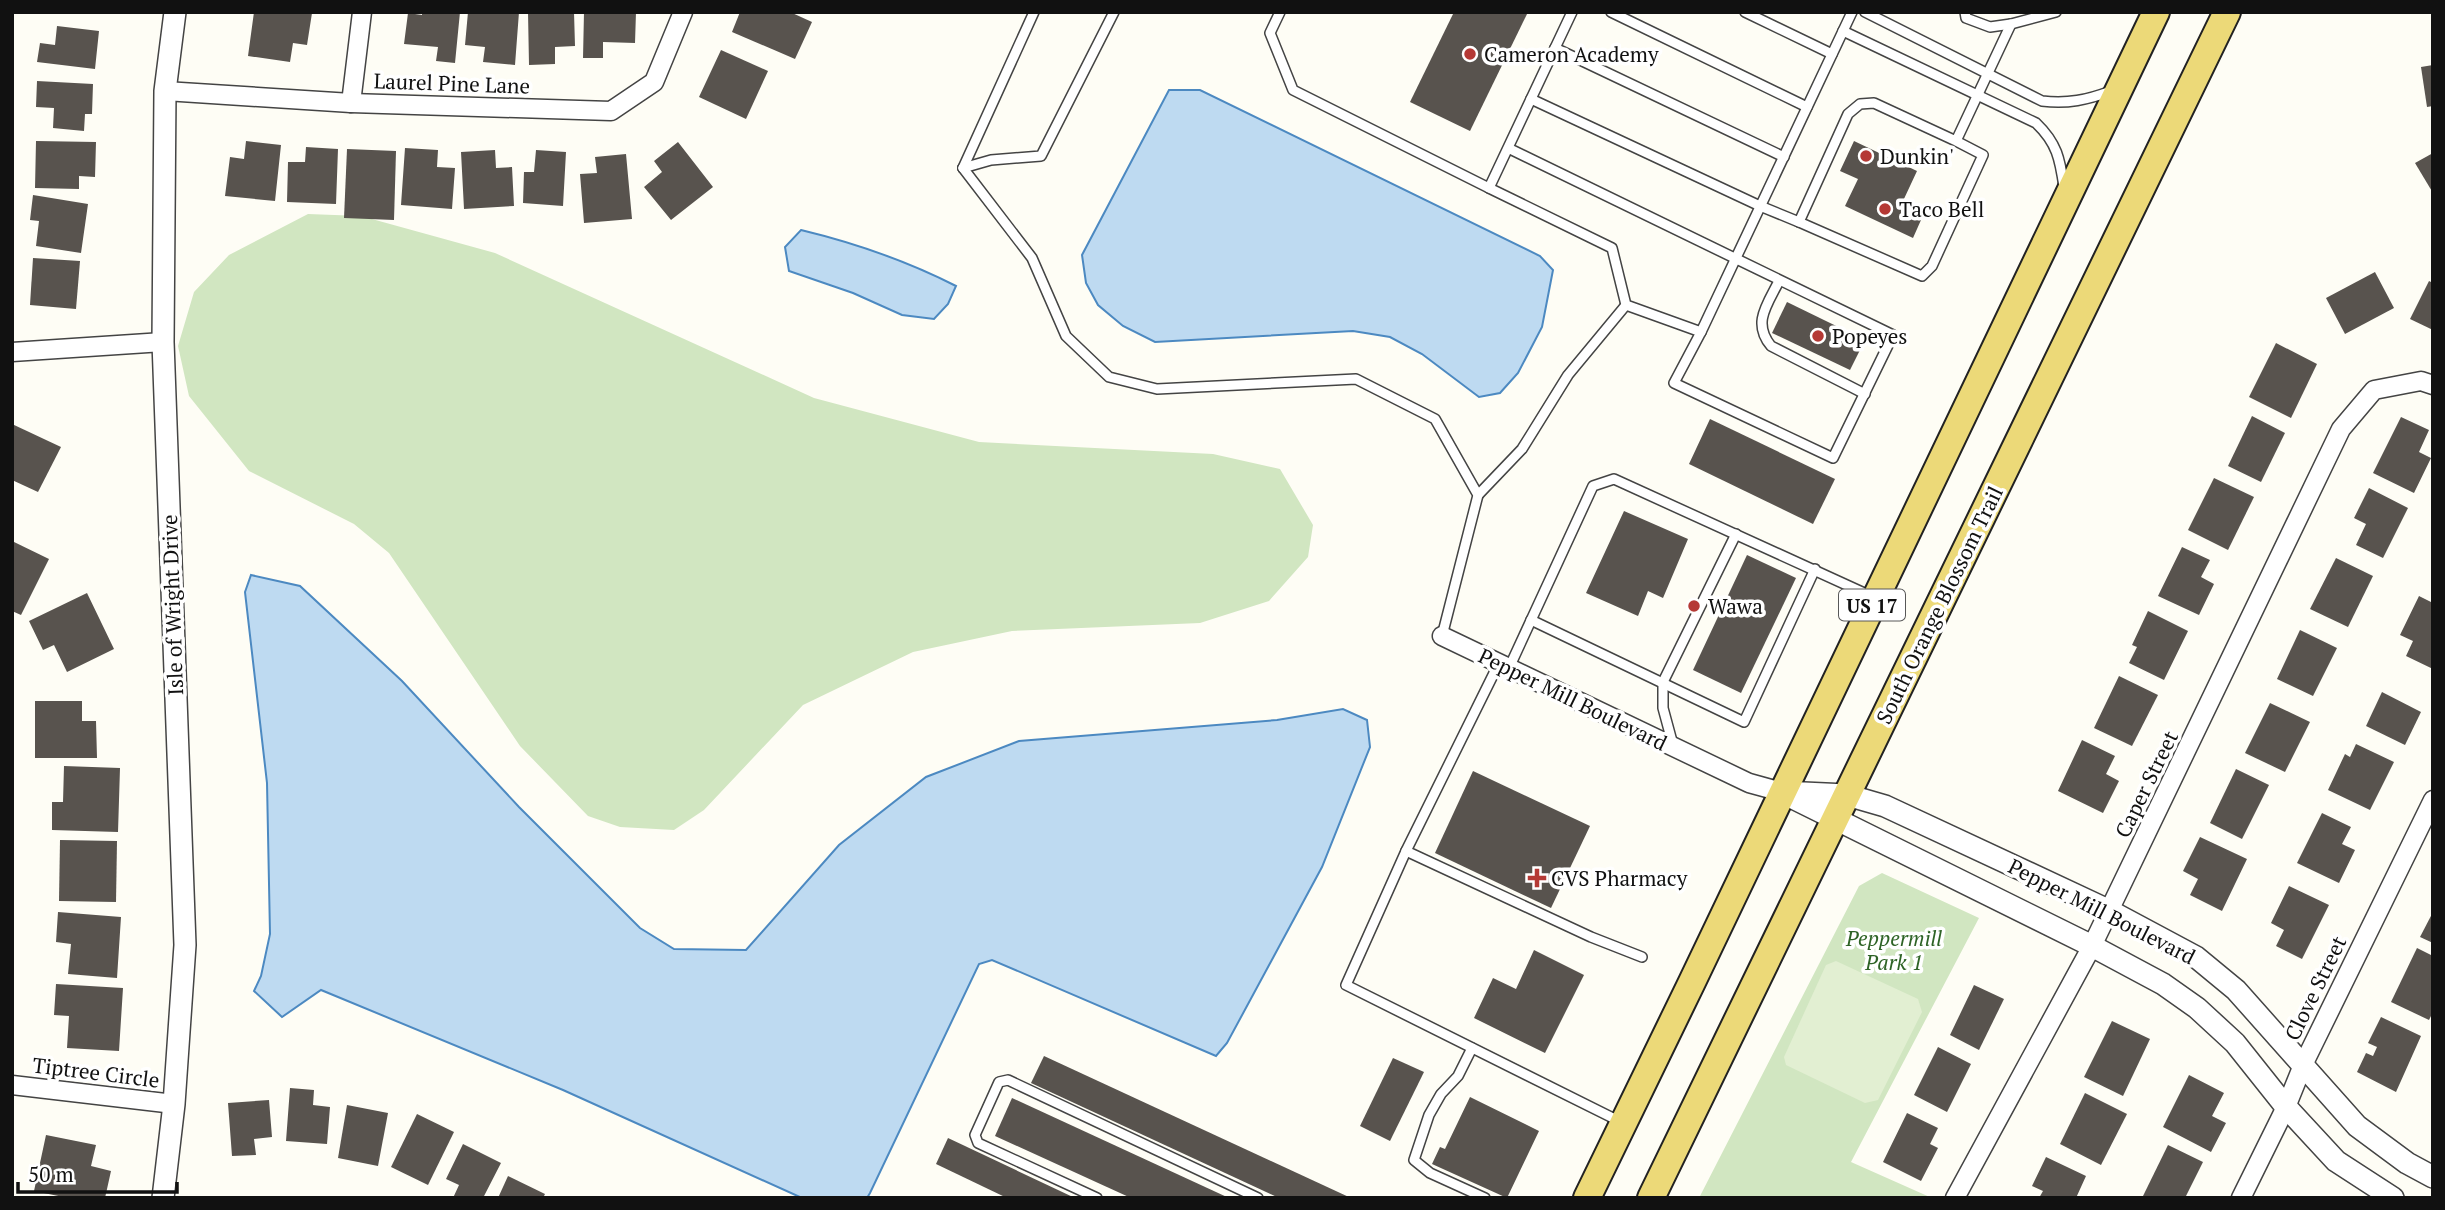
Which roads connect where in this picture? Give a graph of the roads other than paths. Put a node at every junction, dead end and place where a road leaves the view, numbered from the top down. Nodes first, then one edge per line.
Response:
1 (175, 12) edge
2 (362, 12) edge
3 (682, 12) edge
4 (1034, 12) edge
5 (1114, 12) edge
6 (1280, 12) edge
7 (1572, 12) edge
8 (1611, 12) edge
9 (1745, 12) edge
10 (1852, 12) edge
11 (1865, 12) edge
12 (1965, 12) edge
13 (2056, 12) edge
14 (2156, 12) edge
15 (2227, 12) edge
16 (2011, 24) junction
17 (1843, 31) junction
18 (1555, 48) junction
19 (1832, 54) junction
20 (1989, 74) junction
21 (2119, 89) junction
22 (165, 91) junction
23 (1978, 96) junction
24 (1531, 99) junction
25 (351, 103) junction
26 (1807, 107) junction
27 (1956, 141) junction
28 (1508, 148) junction
29 (1784, 157) junction
30 (963, 168) junction
31 (1489, 188) junction
32 (2065, 200) junction
33 (1760, 206) junction
34 (1799, 222) junction
35 (1735, 260) junction
36 (1779, 281) junction
37 (1626, 305) junction
38 (1700, 332) junction
39 (163, 342) junction
40 (12, 352) edge
41 (2433, 385) edge
42 (1865, 394) junction
43 (1478, 495) junction
44 (1736, 534) junction
45 (1815, 569) junction
46 (1875, 598) junction
47 (1531, 621) junction
48 (1442, 636) joint
49 (1504, 666) junction
50 (1664, 682) junction
51 (1673, 747) junction
52 (1782, 792) junction
53 (1847, 795) junction
54 (2433, 800) edge
55 (1836, 820) junction
56 (1406, 851) junction
57 (2110, 911) junction
58 (2092, 946) junction
59 (1642, 957) dead end
60 (1472, 1048) junction
61 (2303, 1065) junction
62 (12, 1086) edge
63 (174, 1104) junction
64 (2286, 1107) junction
65 (1622, 1123) junction
66 (2433, 1177) edge
67 (163, 1198) edge
68 (1097, 1198) edge
69 (1258, 1198) edge
70 (1485, 1198) edge
71 (1587, 1198) edge
72 (1651, 1198) edge
73 (1955, 1198) edge
74 (2241, 1198) edge
75 (2393, 1198) edge

1 - 22 street, Isle of Wright Drive
2 - 25 street
3 - 25 street, Laurel Pine Lane
4 - 30 lane
5 - 30 lane
6 - 31 lane
7 - 18 lane
8 - 26 lane
9 - 19 lane
10 - 17 lane
11 - 20 lane
12 - 16 lane
13 - 16 lane
14 - 21 main road, US 17
15 - 53 main road, South Orange Blossom Trail / US 17
16 - 20 lane
17 - 19 lane
17 - 23 lane
18 - 24 lane
18 - 29 lane
19 - 26 lane
20 - 21 lane
20 - 23 lane
21 - 32 main road, US 17
22 - 25 street, Laurel Pine Lane
22 - 39 street, Isle of Wright Drive
23 - 27 lane
23 - 32 lane
24 - 28 lane
24 - 33 lane
26 - 29 lane
27 - 34 lane
27 - 34 lane
28 - 31 lane
28 - 35 lane
29 - 33 lane
30 - 43 lane
31 - 37 lane
32 - 46 main road, US 17
33 - 34 lane
33 - 35 lane
35 - 36 lane
35 - 38 lane
36 - 42 lane
36 - 42 lane
37 - 38 lane
37 - 43 lane
38 - 42 lane
39 - 40 street
39 - 63 street, Isle of Wright Drive
41 - 57 street, Caper Street
43 - 48 lane
44 - 45 lane
44 - 47 lane
44 - 50 lane
45 - 46 lane
45 - 50 lane
46 - 52 main road, US 17
47 - 49 lane
47 - 50 lane
48 - 49 street, Pepper Mill Boulevard
49 - 51 street, Pepper Mill Boulevard
49 - 56 lane
50 - 51 lane
51 - 52 street, Pepper Mill Boulevard
52 - 53 street, Pepper Mill Boulevard
52 - 55 street, Pepper Mill Boulevard
52 - 65 main road, US 17
53 - 55 main road, South Orange Blossom Trail / US 17
53 - 57 street, Pepper Mill Boulevard
54 - 61 street, Clove Street
55 - 58 street, Pepper Mill Boulevard
55 - 72 main road, South Orange Blossom Trail / US 17
56 - 59 lane
56 - 60 lane
57 - 58 street, Caper Street
57 - 61 street, Pepper Mill Boulevard
58 - 64 street, Pepper Mill Boulevard
58 - 73 street, Caper Street
60 - 65 lane
60 - 70 lane
61 - 64 street, Clove Street
61 - 66 street, Pepper Mill Boulevard
62 - 63 street, Tiptree Circle
63 - 67 street, Isle of Wright Drive
64 - 74 street, Clove Street
64 - 75 street, Pepper Mill Boulevard
65 - 71 main road, US 17
68 - 69 lane

